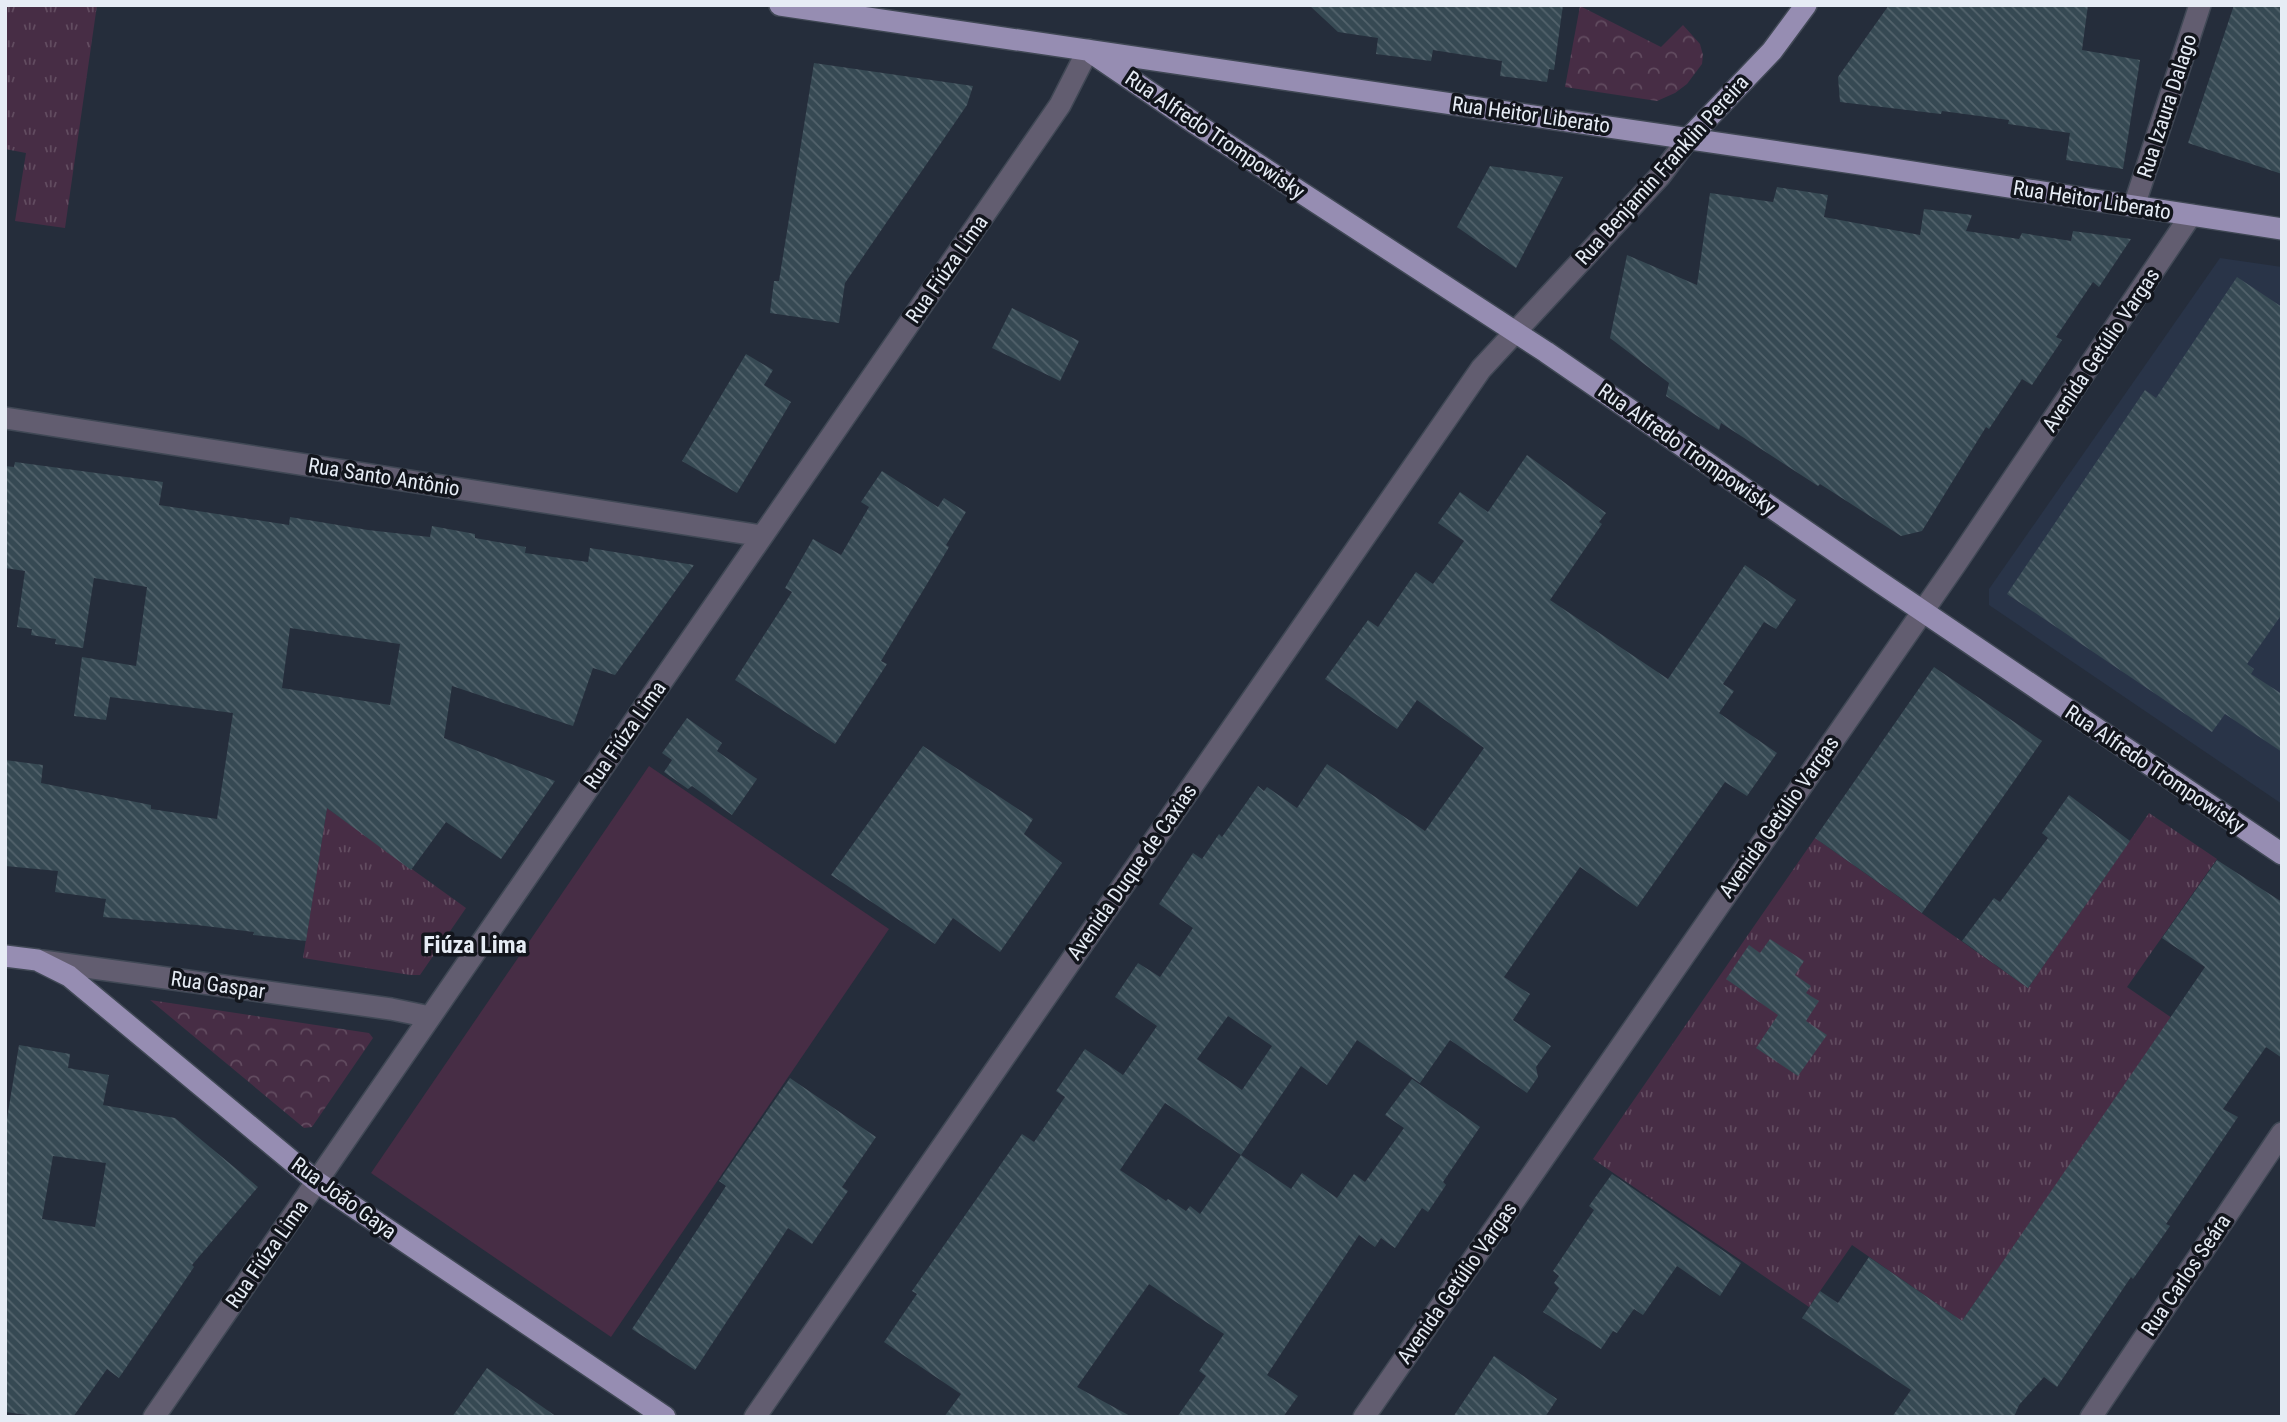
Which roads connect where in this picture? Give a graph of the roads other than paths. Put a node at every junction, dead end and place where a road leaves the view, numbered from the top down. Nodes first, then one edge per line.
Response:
1 (780, 5) edge
2 (1806, 5) edge
3 (2200, 5) edge
4 (1088, 50) junction
5 (1688, 139) junction
6 (2134, 206) junction
7 (2191, 215) junction
8 (2282, 229) edge
9 (1515, 332) junction
10 (5, 418) edge
11 (762, 536) junction
12 (1922, 611) junction
13 (2282, 855) edge
14 (5, 956) edge
15 (37, 960) junction
16 (430, 1017) junction
17 (2282, 1133) edge
18 (317, 1182) junction
19 (154, 1417) edge
20 (665, 1417) edge
21 (755, 1417) edge
22 (1364, 1417) edge
23 (2091, 1417) edge

1 - 4 main road, Rua Heitor Liberato
2 - 5 main road, Rua Benjamin Franklin Pereira
3 - 6 street, Rua Izaura Dalago
4 - 5 main road, Rua Heitor Liberato
4 - 9 main road, Rua Alfredo Trompowisky
4 - 11 street, Rua Fiúza Lima
5 - 6 main road, Rua Heitor Liberato
5 - 9 street, Rua Benjamin Franklin Pereira
6 - 7 main road, Rua Heitor Liberato
7 - 8 main road, Rua Heitor Liberato
7 - 12 street, Avenida Getúlio Vargas
9 - 12 main road, Rua Alfredo Trompowisky
9 - 21 street, Avenida Duque de Caxias
10 - 11 street, Rua Santo Antônio
11 - 16 street, Rua Fiúza Lima
12 - 13 main road, Rua Alfredo Trompowisky
12 - 22 street, Avenida Getúlio Vargas
14 - 15 main road, Rua Gaspar
15 - 16 street, Rua Gaspar
15 - 18 main road, Rua João Gaya
16 - 18 street, Rua Fiúza Lima
17 - 23 street, Rua Carlos Seára
18 - 19 street, Rua Fiúza Lima
18 - 20 main road, Rua João Gaya

